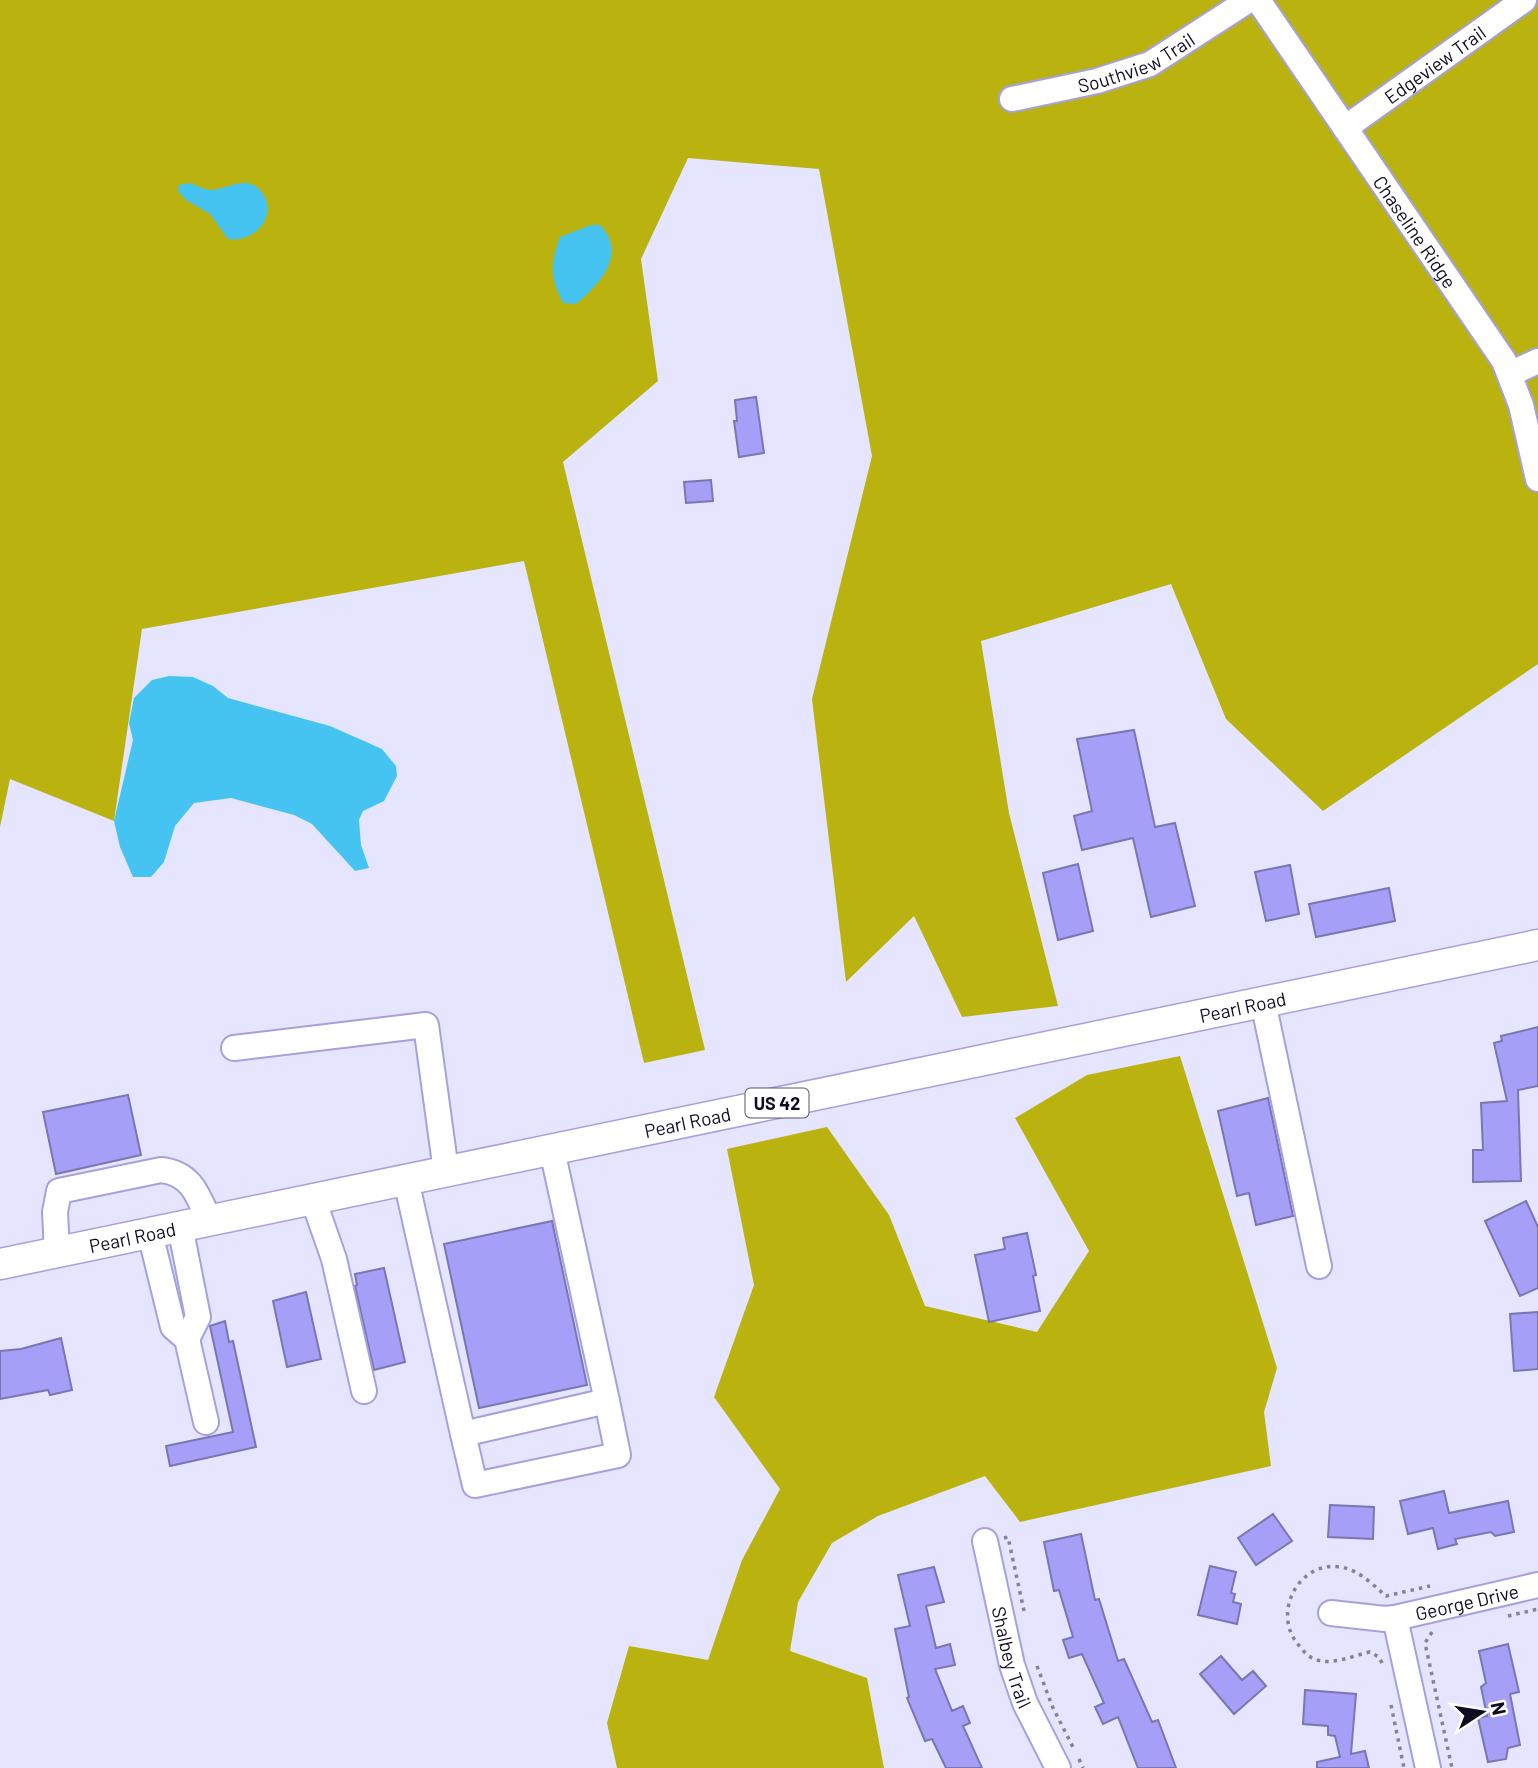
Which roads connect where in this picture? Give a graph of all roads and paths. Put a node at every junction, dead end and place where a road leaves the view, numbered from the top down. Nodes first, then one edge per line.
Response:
1 (1249, 0) edge
2 (1258, 0) edge
3 (1524, 0) edge
4 (1012, 99) dead end
5 (1345, 128) junction
6 (1538, 361) edge
7 (1510, 374) junction
8 (1538, 479) edge
9 (1538, 946) edge
10 (1263, 1002) junction
11 (234, 1048) dead end
12 (552, 1150) junction
13 (446, 1171) junction
14 (407, 1180) junction
15 (313, 1199) junction
16 (209, 1220) junction
17 (180, 1226) junction
18 (150, 1233) junction
19 (57, 1252) junction
20 (0, 1264) edge
21 (1319, 1266) dead end
22 (187, 1339) junction
23 (364, 1391) dead end
24 (607, 1401) junction
25 (206, 1422) dead end
26 (463, 1434) junction
27 (985, 1541) joint
28 (1538, 1585) edge
29 (1538, 1609) edge
30 (1331, 1612) dead end
31 (1395, 1618) junction
32 (1499, 1618) dead end
33 (1026, 1619) dead end
34 (1434, 1631) dead end
35 (1034, 1660) dead end
36 (1058, 1768) edge
37 (1083, 1768) edge
38 (1428, 1768) edge
39 (1451, 1768) edge

1 - 4 street, Southview Trail
2 - 5 street, Chaseline Ridge
3 - 5 street, Edgeview Trail
5 - 7 street, Chaseline Ridge
6 - 7 street
7 - 8 street, Chaseline Ridge
9 - 10 main road, Pearl Road / US 42
10 - 12 main road, Pearl Road / US 42
10 - 21 street
11 - 13 street
12 - 13 main road, Pearl Road / US 42
12 - 24 street
13 - 14 main road, Pearl Road / US 42
14 - 15 main road, Pearl Road / US 42
14 - 26 street
15 - 16 main road, Pearl Road / US 42
15 - 23 street
16 - 17 main road, Pearl Road / US 42
16 - 19 street
17 - 18 main road, Pearl Road / US 42
17 - 22 street
18 - 19 main road, Pearl Road / US 42
18 - 22 street
19 - 20 main road, Pearl Road / US 42
22 - 25 street
24 - 26 street
24 - 26 street
27 - 33 path
27 - 36 street, Shalbey Trail
28 - 31 street, George Drive
29 - 32 path
30 - 31 street, George Drive
31 - 38 street
34 - 39 path
35 - 37 path

